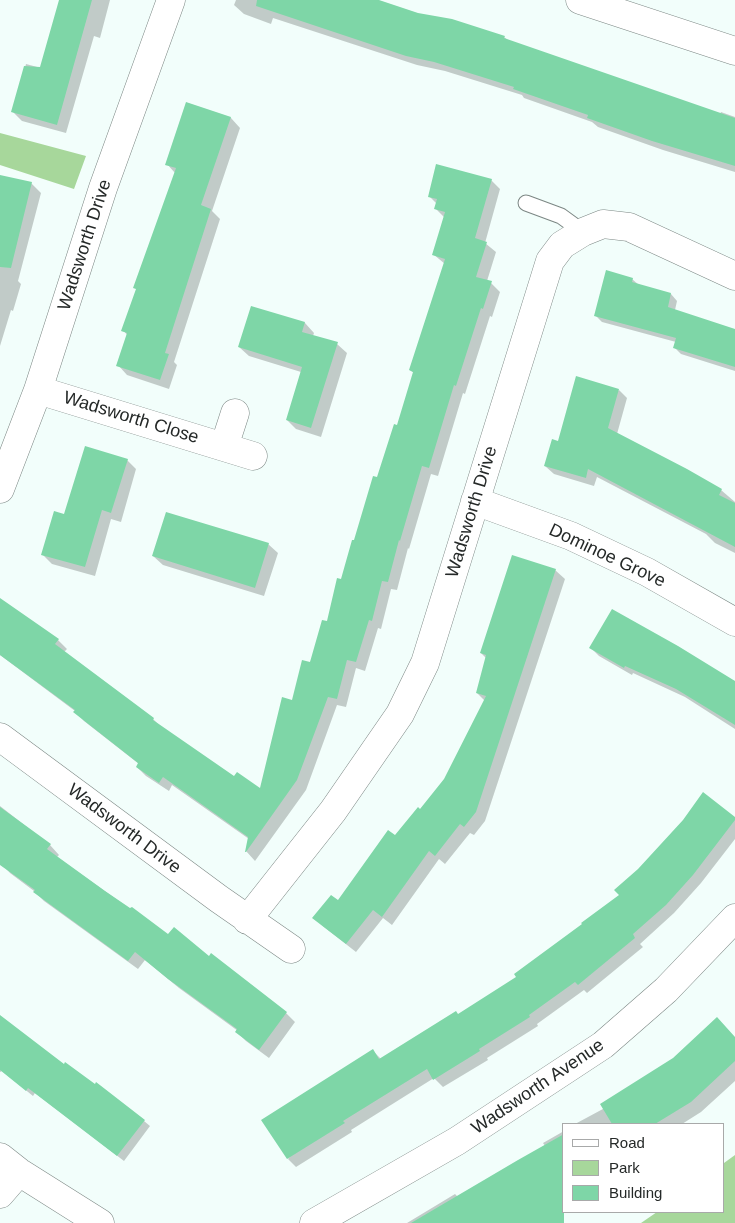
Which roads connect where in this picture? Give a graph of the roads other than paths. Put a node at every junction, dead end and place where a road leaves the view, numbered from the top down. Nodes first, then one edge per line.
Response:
1 (171, 0) edge
2 (580, 0) edge
3 (735, 51) edge
4 (526, 203) dead end
5 (583, 232) junction
6 (735, 276) edge
7 (38, 390) junction
8 (234, 413) dead end
9 (224, 447) junction
10 (253, 456) dead end
11 (0, 489) edge
12 (474, 501) junction
13 (735, 622) edge
14 (0, 737) edge
15 (735, 918) edge
16 (248, 920) junction
17 (291, 949) dead end
18 (10, 1165) edge
19 (0, 1194) edge
20 (100, 1223) edge
21 (314, 1223) edge

1 - 7 street, Wadsworth Drive
2 - 3 street
4 - 5 lane
5 - 6 street, Wadsworth Drive
5 - 12 street, Wadsworth Drive
7 - 9 street, Wadsworth Close
7 - 11 street, Wadsworth Drive
8 - 9 street
9 - 10 street, Wadsworth Close
12 - 13 street, Dominoe Grove
12 - 16 street, Wadsworth Drive
14 - 16 street, Wadsworth Drive
15 - 21 street, Wadsworth Avenue
16 - 17 street, Wadsworth Drive
18 - 19 street
18 - 20 street

